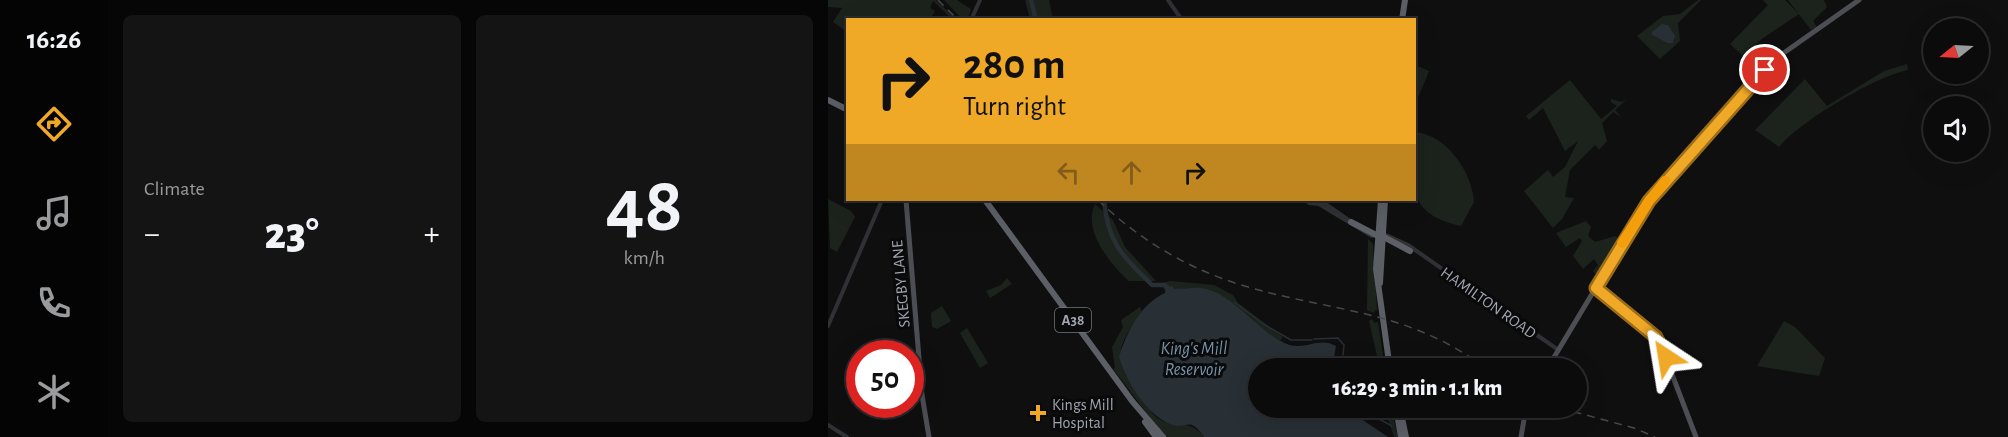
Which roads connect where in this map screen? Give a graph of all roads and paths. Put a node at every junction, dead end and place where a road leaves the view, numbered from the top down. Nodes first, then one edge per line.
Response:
1 (980, 0) edge
2 (1168, 0) edge
3 (1405, 0) edge
4 (1859, 0) edge
5 (971, 18) edge
6 (1181, 18) edge
7 (1402, 18) edge
8 (828, 100) edge
9 (846, 109) edge
10 (882, 201) edge
11 (906, 201) edge
12 (986, 201) edge
13 (1311, 201) edge
14 (1321, 201) edge
15 (1384, 201) edge
16 (1351, 222) joint
17 (1380, 236) junction
18 (1410, 251) joint
19 (1421, 255) junction
20 (1596, 288) junction
21 (1379, 296) junction
22 (828, 326) edge
23 (1557, 349) junction
24 (1388, 358) edge
25 (1552, 358) edge
26 (1126, 396) junction
27 (1400, 418) edge
28 (1524, 418) edge
29 (828, 425) edge
30 (848, 437) edge
31 (929, 437) edge
32 (1156, 437) edge
33 (1163, 437) edge
34 (1404, 437) edge
35 (1521, 437) edge
36 (1696, 437) edge

1 - 5 street
2 - 6 street
3 - 7 highway
4 - 20 main road
8 - 9 highway
10 - 22 street
11 - 31 main road, SKEGBY LANE
12 - 26 highway, A38
13 - 17 street, HAMILTON ROAD
14 - 16 street
15 - 17 highway
16 - 17 highway
17 - 18 highway
17 - 19 street, HAMILTON ROAD
17 - 21 highway
17 - 21 highway
18 - 19 street, HAMILTON ROAD
19 - 23 street, HAMILTON ROAD
20 - 23 main road
20 - 36 main road
21 - 24 highway
23 - 25 main road
26 - 32 highway, A38
26 - 33 highway, A38
27 - 34 highway
28 - 35 main road
29 - 30 street

